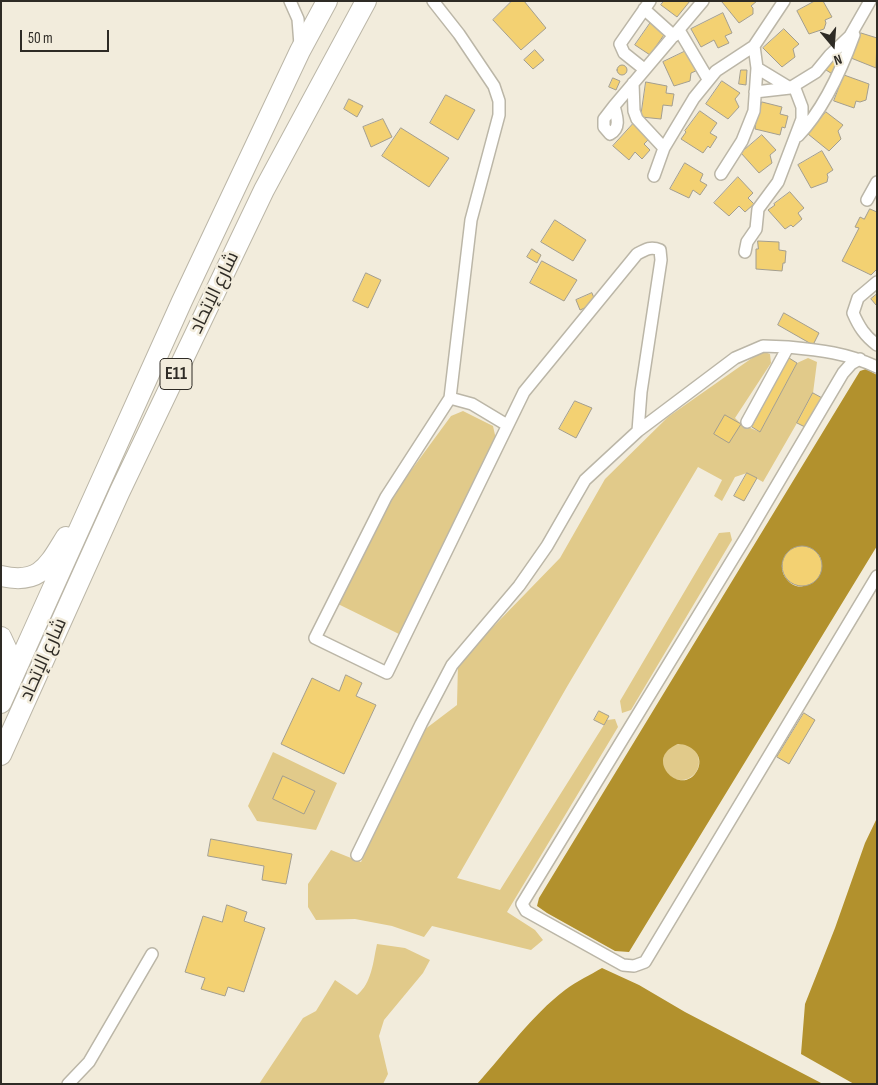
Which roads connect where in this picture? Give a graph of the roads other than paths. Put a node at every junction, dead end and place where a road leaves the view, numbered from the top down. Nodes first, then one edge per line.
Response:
1 (290, 1) edge
2 (327, 1) edge
3 (366, 1) edge
4 (433, 1) edge
5 (703, 1) edge
6 (784, 1) edge
7 (870, 1) edge
8 (647, 5) edge
9 (859, 22) junction
10 (676, 33) junction
11 (754, 46) junction
12 (300, 51) junction
13 (757, 68) junction
14 (644, 69) junction
15 (708, 79) junction
16 (632, 84) junction
17 (792, 87) junction
18 (755, 92) junction
19 (614, 106) dead end
20 (795, 140) junction
21 (664, 148) junction
22 (720, 174) dead end
23 (654, 176) dead end
24 (877, 182) edge
25 (867, 200) dead end
26 (745, 252) dead end
27 (877, 282) edge
28 (877, 345) edge
29 (788, 347) junction
30 (860, 359) junction
31 (877, 368) edge
32 (450, 398) junction
33 (747, 422) dead end
34 (507, 425) junction
35 (638, 431) junction
36 (100, 485) junction
37 (1, 576) edge
38 (877, 576) edge
39 (1, 638) edge
40 (1, 672) edge
41 (1, 703) edge
42 (1, 755) edge
43 (357, 856) dead end
44 (152, 954) dead end
45 (68, 1084) edge

1 - 12 street
2 - 12 highway, شارع الإتحاد / E11
3 - 42 highway, شارع الإتحاد / E11
4 - 32 street
5 - 10 street
6 - 11 street
7 - 9 street
8 - 10 street
8 - 14 street
9 - 17 street
9 - 20 street
10 - 14 street
10 - 15 street
11 - 13 street
11 - 15 street
12 - 36 highway, شارع الإتحاد / E11
13 - 17 street
13 - 18 street
14 - 16 street
15 - 21 street
16 - 19 street
16 - 21 street
17 - 18 street
17 - 20 street
18 - 22 street
20 - 26 street
21 - 23 street
24 - 25 street
27 - 28 street
29 - 30 street
29 - 33 street
29 - 35 street
30 - 31 street
30 - 38 street
32 - 34 street
32 - 34 street
34 - 35 street
35 - 43 street
36 - 37 highway
36 - 41 highway, شارع الإتحاد / E11
39 - 40 highway
44 - 45 street

